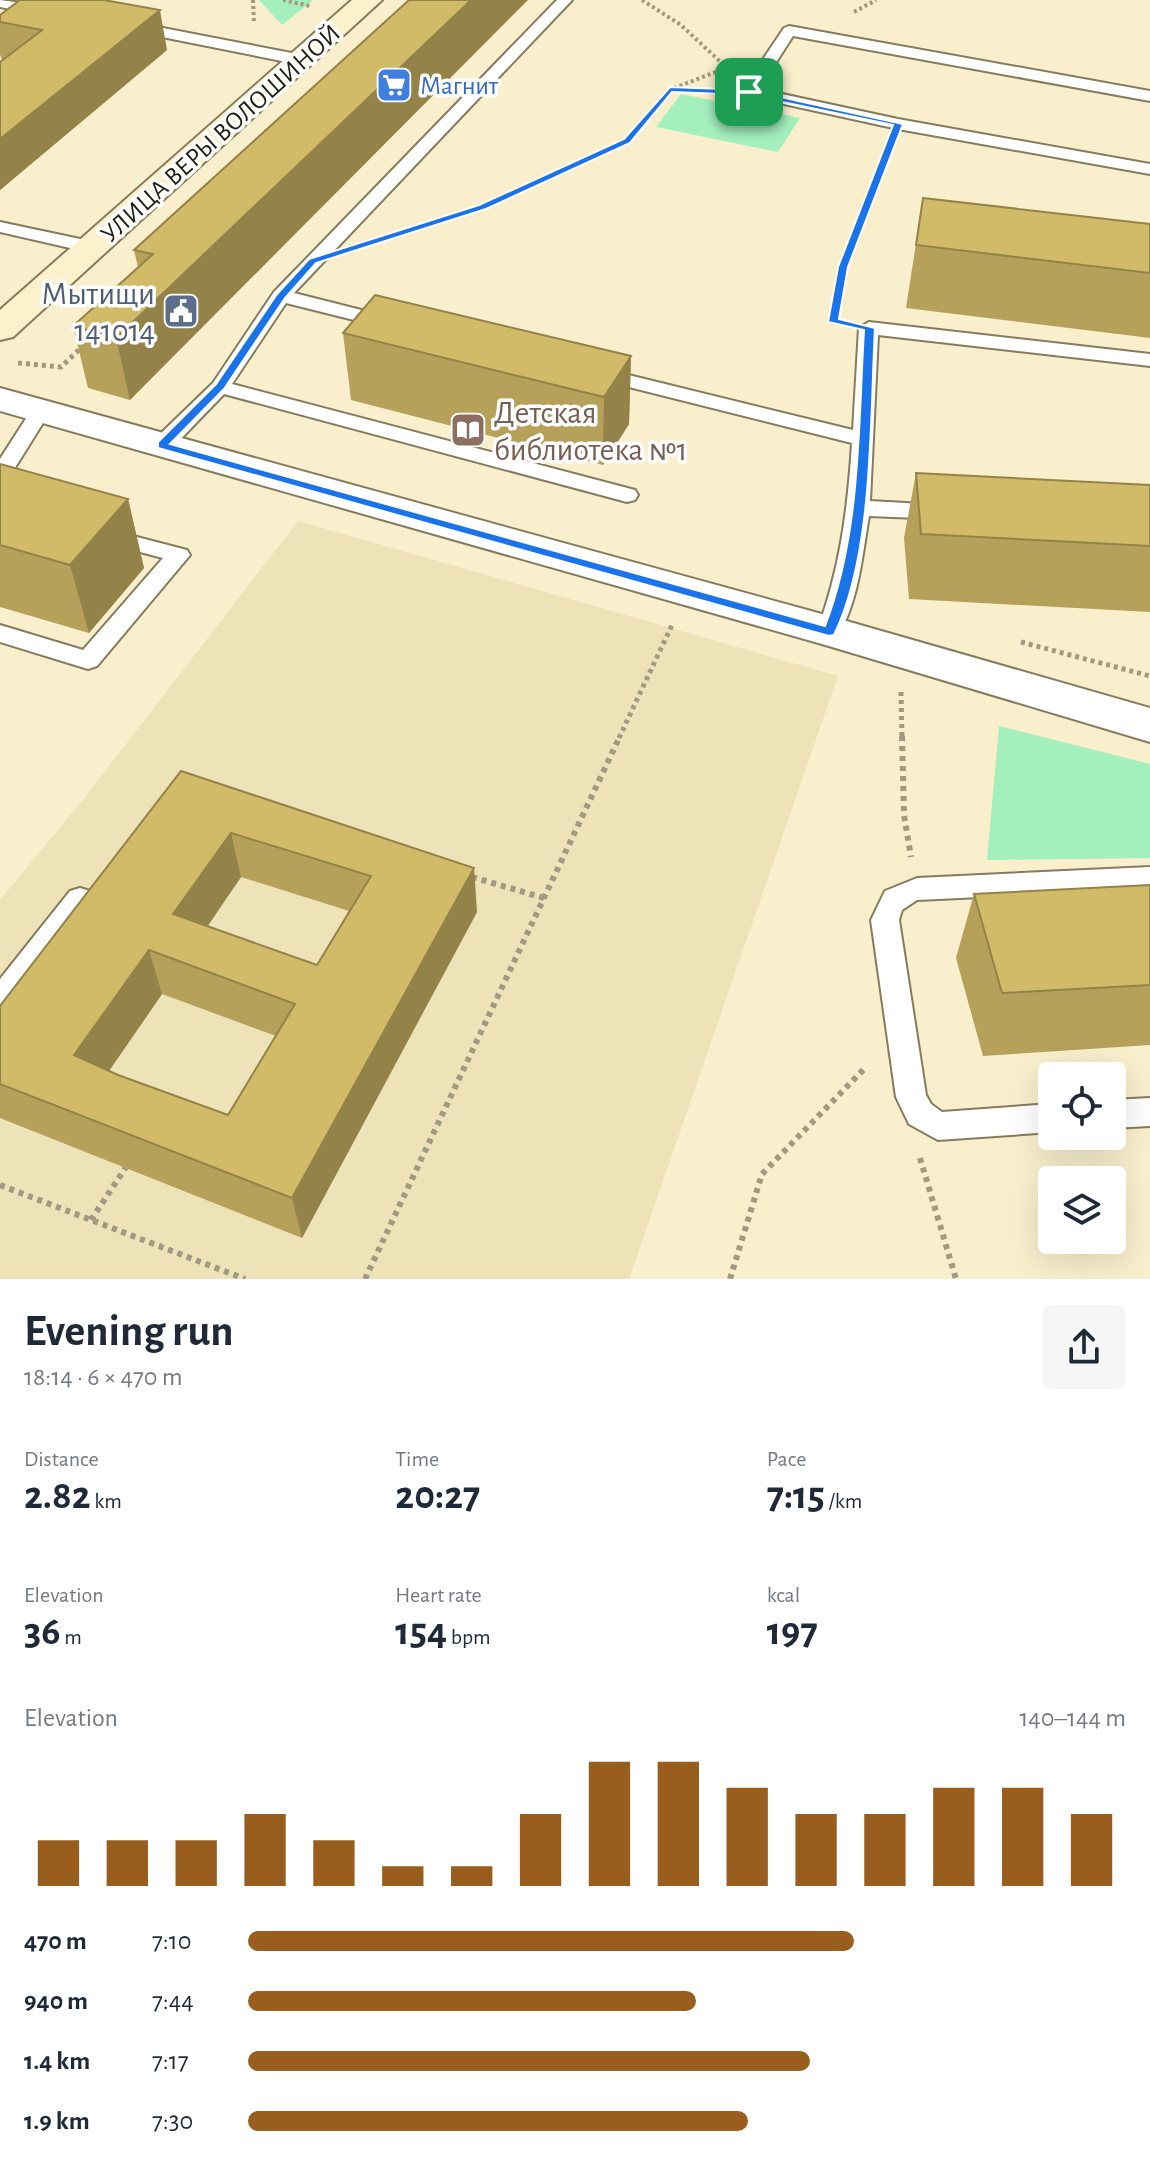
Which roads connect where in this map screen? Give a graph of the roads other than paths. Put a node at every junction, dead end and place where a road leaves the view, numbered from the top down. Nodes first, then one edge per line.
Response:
1 (368, 0) edge
2 (565, 0) edge
3 (0, 2) edge
4 (38, 10) junction
5 (67, 15) edge
6 (111, 23) edge
7 (20, 24) edge
8 (302, 60) junction
9 (1150, 96) edge
10 (1150, 169) edge
11 (0, 227) edge
12 (92, 247) junction
13 (281, 296) junction
14 (403, 326) edge
15 (0, 329) edge
16 (1150, 360) edge
17 (587, 371) edge
18 (6, 381) edge
19 (220, 387) junction
20 (41, 410) junction
21 (862, 439) junction
22 (162, 445) junction
23 (0, 474) edge
24 (627, 495) dead end
25 (859, 508) junction
26 (961, 513) edge
27 (89, 531) edge
28 (829, 631) junction
29 (0, 633) edge
30 (1150, 725) edge
31 (1150, 878) edge
32 (80, 899) edge
33 (0, 1001) edge
34 (1150, 1112) edge
35 (1126, 1113) edge
36 (1038, 1119) edge

1 - 8 street, УЛИЦА ВЕРЫ ВОЛОШИНОЙ
2 - 13 lane
3 - 4 lane
4 - 5 lane
4 - 7 lane
6 - 8 lane
8 - 12 street, УЛИЦА ВЕРЫ ВОЛОШИНОЙ
9 - 10 lane
11 - 12 lane
12 - 15 street, УЛИЦА ВЕРЫ ВОЛОШИНОЙ
13 - 14 lane
13 - 19 lane
16 - 21 lane
17 - 21 lane
18 - 20 street
19 - 22 lane
19 - 24 lane
20 - 22 street
20 - 23 lane
21 - 25 lane
22 - 28 street
25 - 26 lane
25 - 28 lane
27 - 29 lane
28 - 30 street
31 - 36 lane
32 - 33 lane
34 - 35 lane

